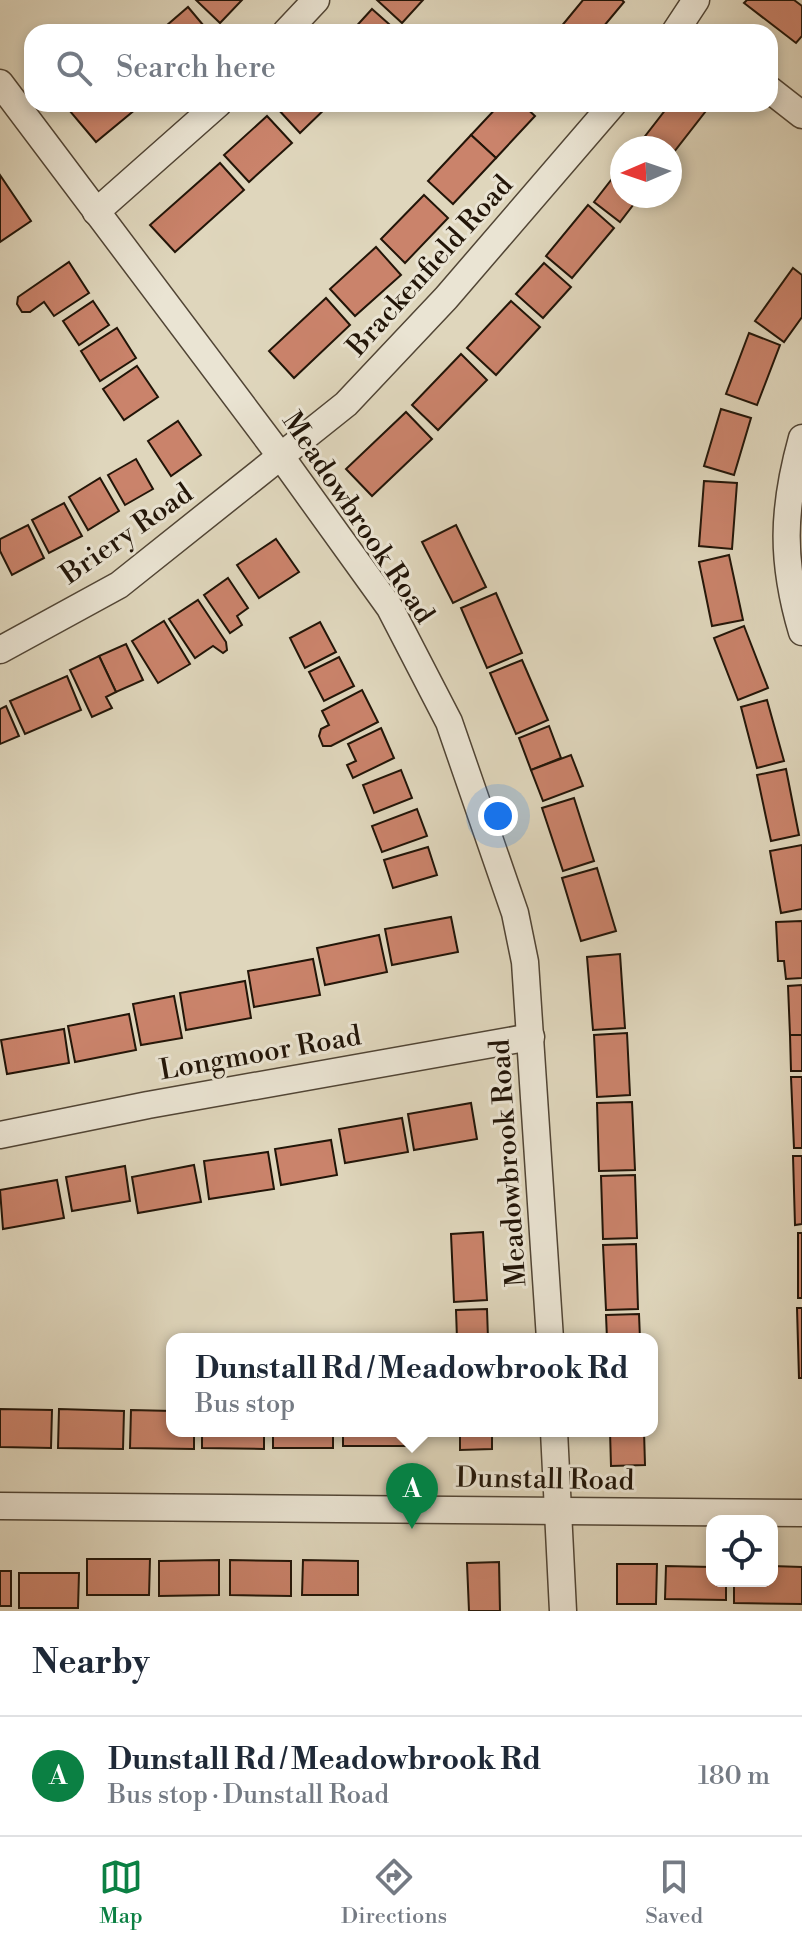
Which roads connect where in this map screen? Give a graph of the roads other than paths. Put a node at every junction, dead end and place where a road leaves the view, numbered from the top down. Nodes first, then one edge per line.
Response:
1 (316, 0) edge
2 (294, 24) edge
3 (0, 83) edge
4 (778, 96) edge
5 (209, 112) edge
6 (606, 112) edge
7 (802, 115) edge
8 (96, 212) junction
9 (802, 438) edge
10 (282, 458) junction
11 (802, 632) edge
12 (0, 650) edge
13 (531, 1037) junction
14 (0, 1135) edge
15 (550, 1333) edge
16 (554, 1437) edge
17 (0, 1506) edge
18 (558, 1510) junction
19 (802, 1513) edge
20 (563, 1611) edge

1 - 2 street
3 - 8 street, Meadowbrook Road
4 - 7 street
5 - 8 street
6 - 10 street, Brackenfield Road
8 - 10 street, Meadowbrook Road
9 - 11 street
10 - 12 street, Briery Road
10 - 13 street, Meadowbrook Road
13 - 14 street, Longmoor Road
13 - 15 street, Meadowbrook Road
16 - 18 street
17 - 18 street, Dunstall Road
18 - 19 street, Dunstall Road
18 - 20 street

